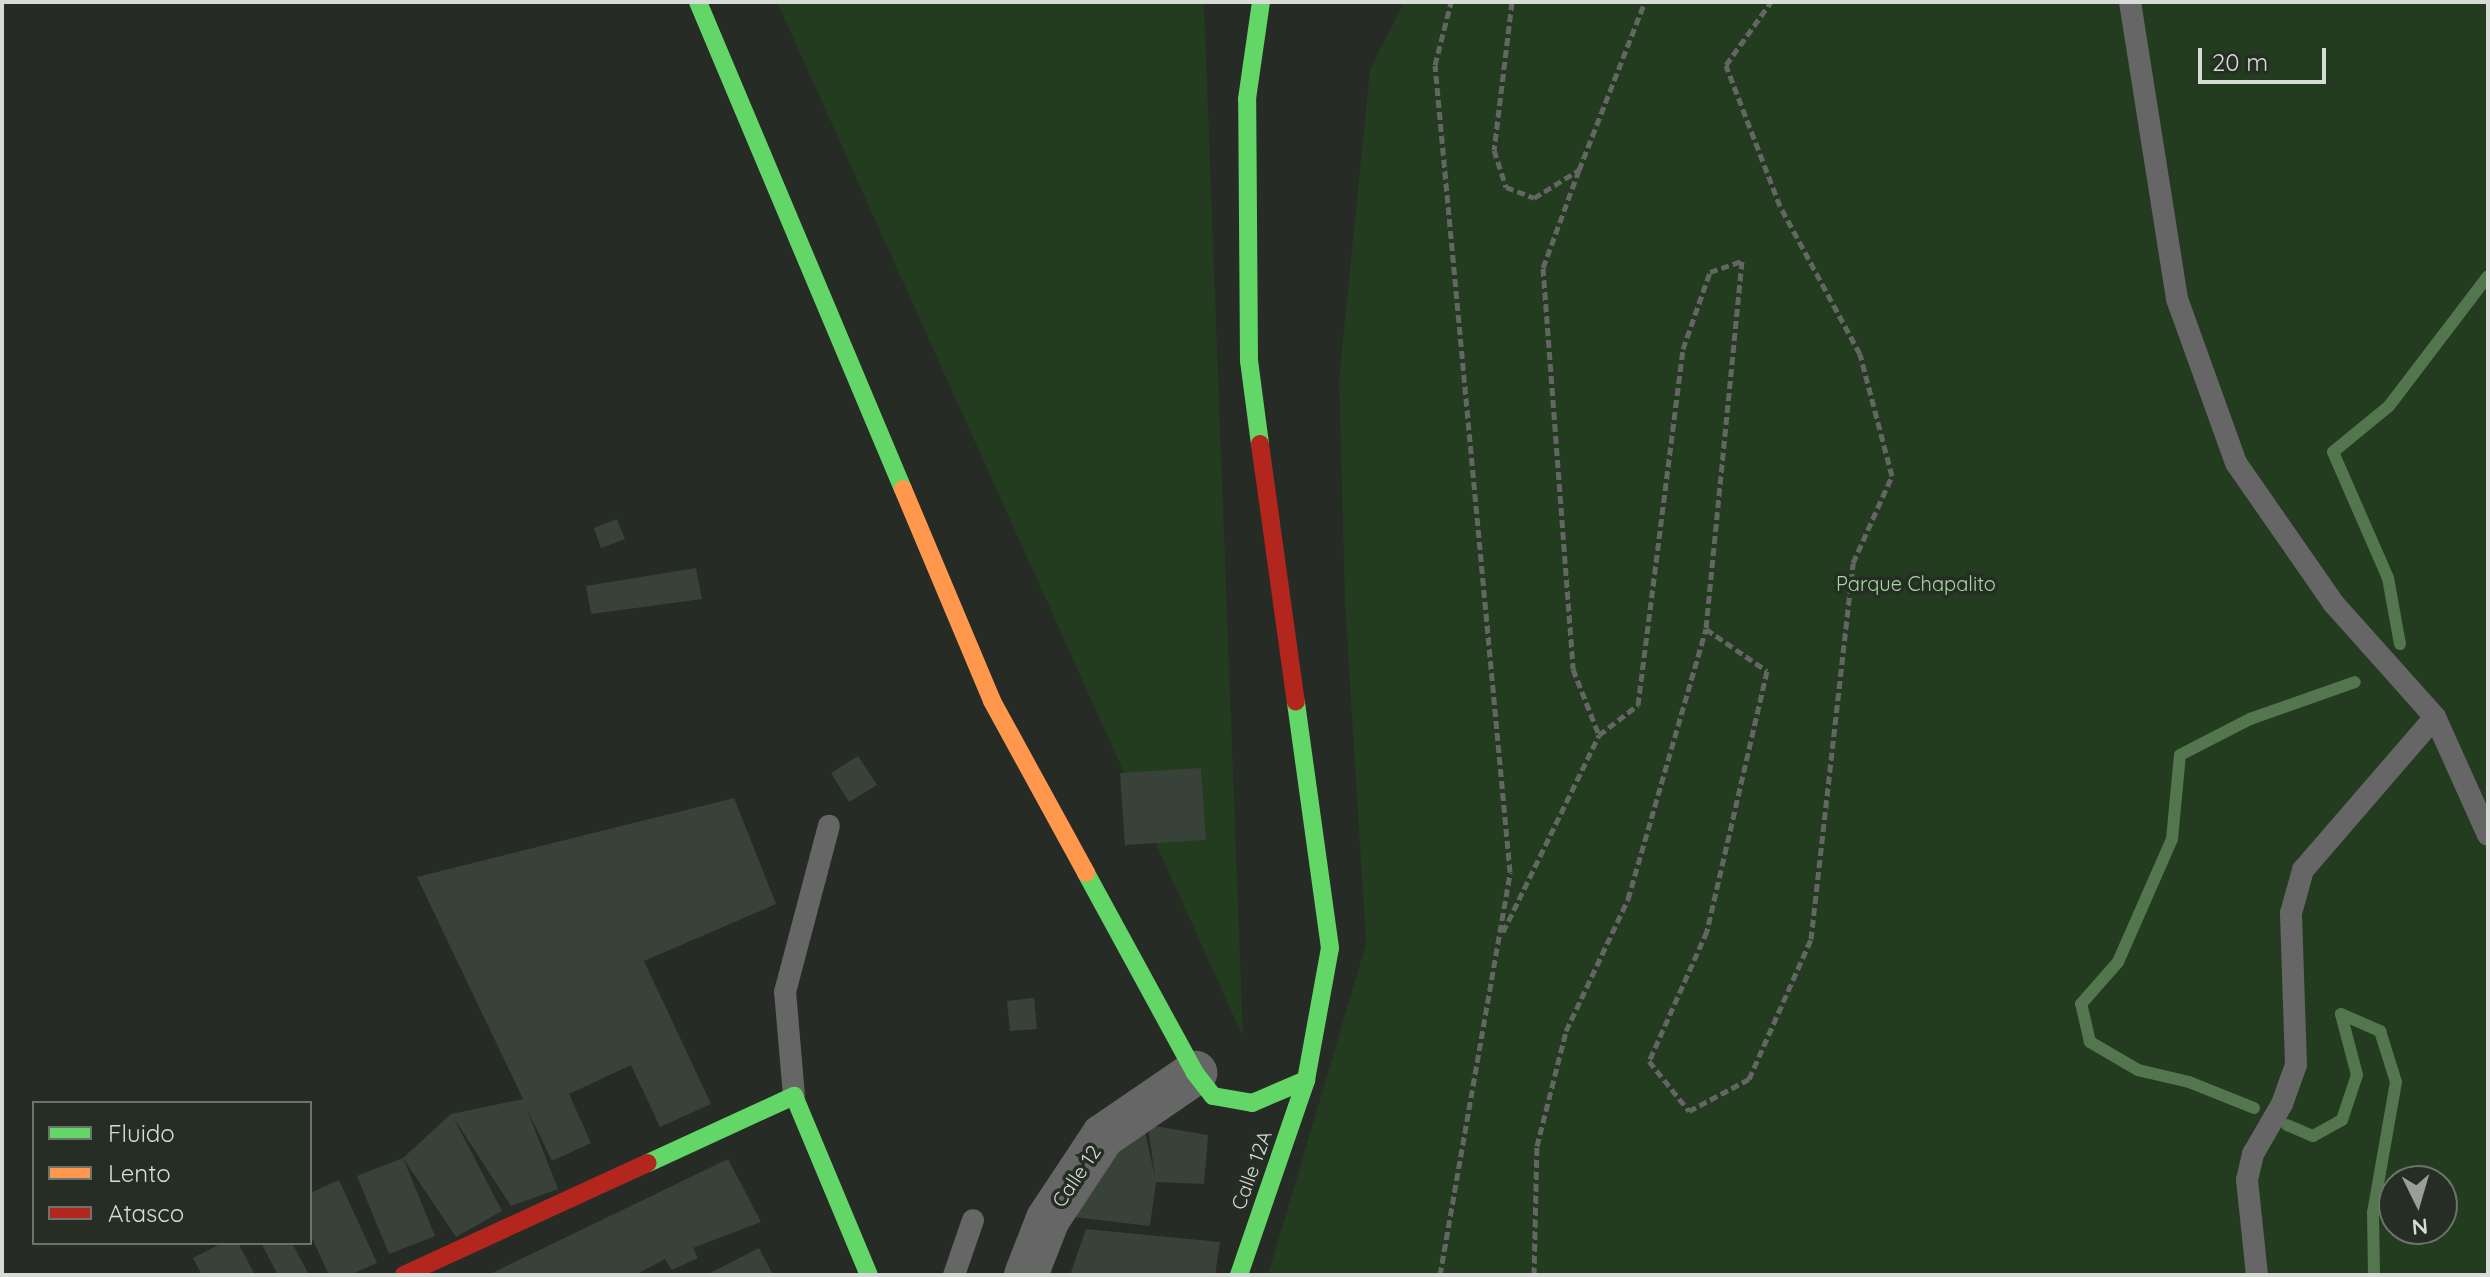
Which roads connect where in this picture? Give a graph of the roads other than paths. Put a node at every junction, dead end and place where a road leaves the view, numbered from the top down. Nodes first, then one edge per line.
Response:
1 (698, 2) edge
2 (1261, 2) edge
3 (2130, 2) edge
4 (2435, 717) junction
5 (829, 826) dead end
6 (2488, 835) edge
7 (1195, 1073) junction
8 (1306, 1080) junction
9 (794, 1096) junction
10 (973, 1220) dead end
11 (404, 1275) edge
12 (869, 1275) edge
13 (954, 1275) edge
14 (1026, 1275) edge
15 (1239, 1275) edge
16 (2257, 1275) edge

1 - 7 street
2 - 8 street, Calle 12A
3 - 4 lane
4 - 6 lane
4 - 16 lane
5 - 9 lane
7 - 8 street
7 - 14 street, Calle 12
8 - 15 street, Calle 12A
9 - 11 street
9 - 12 street
10 - 13 lane

